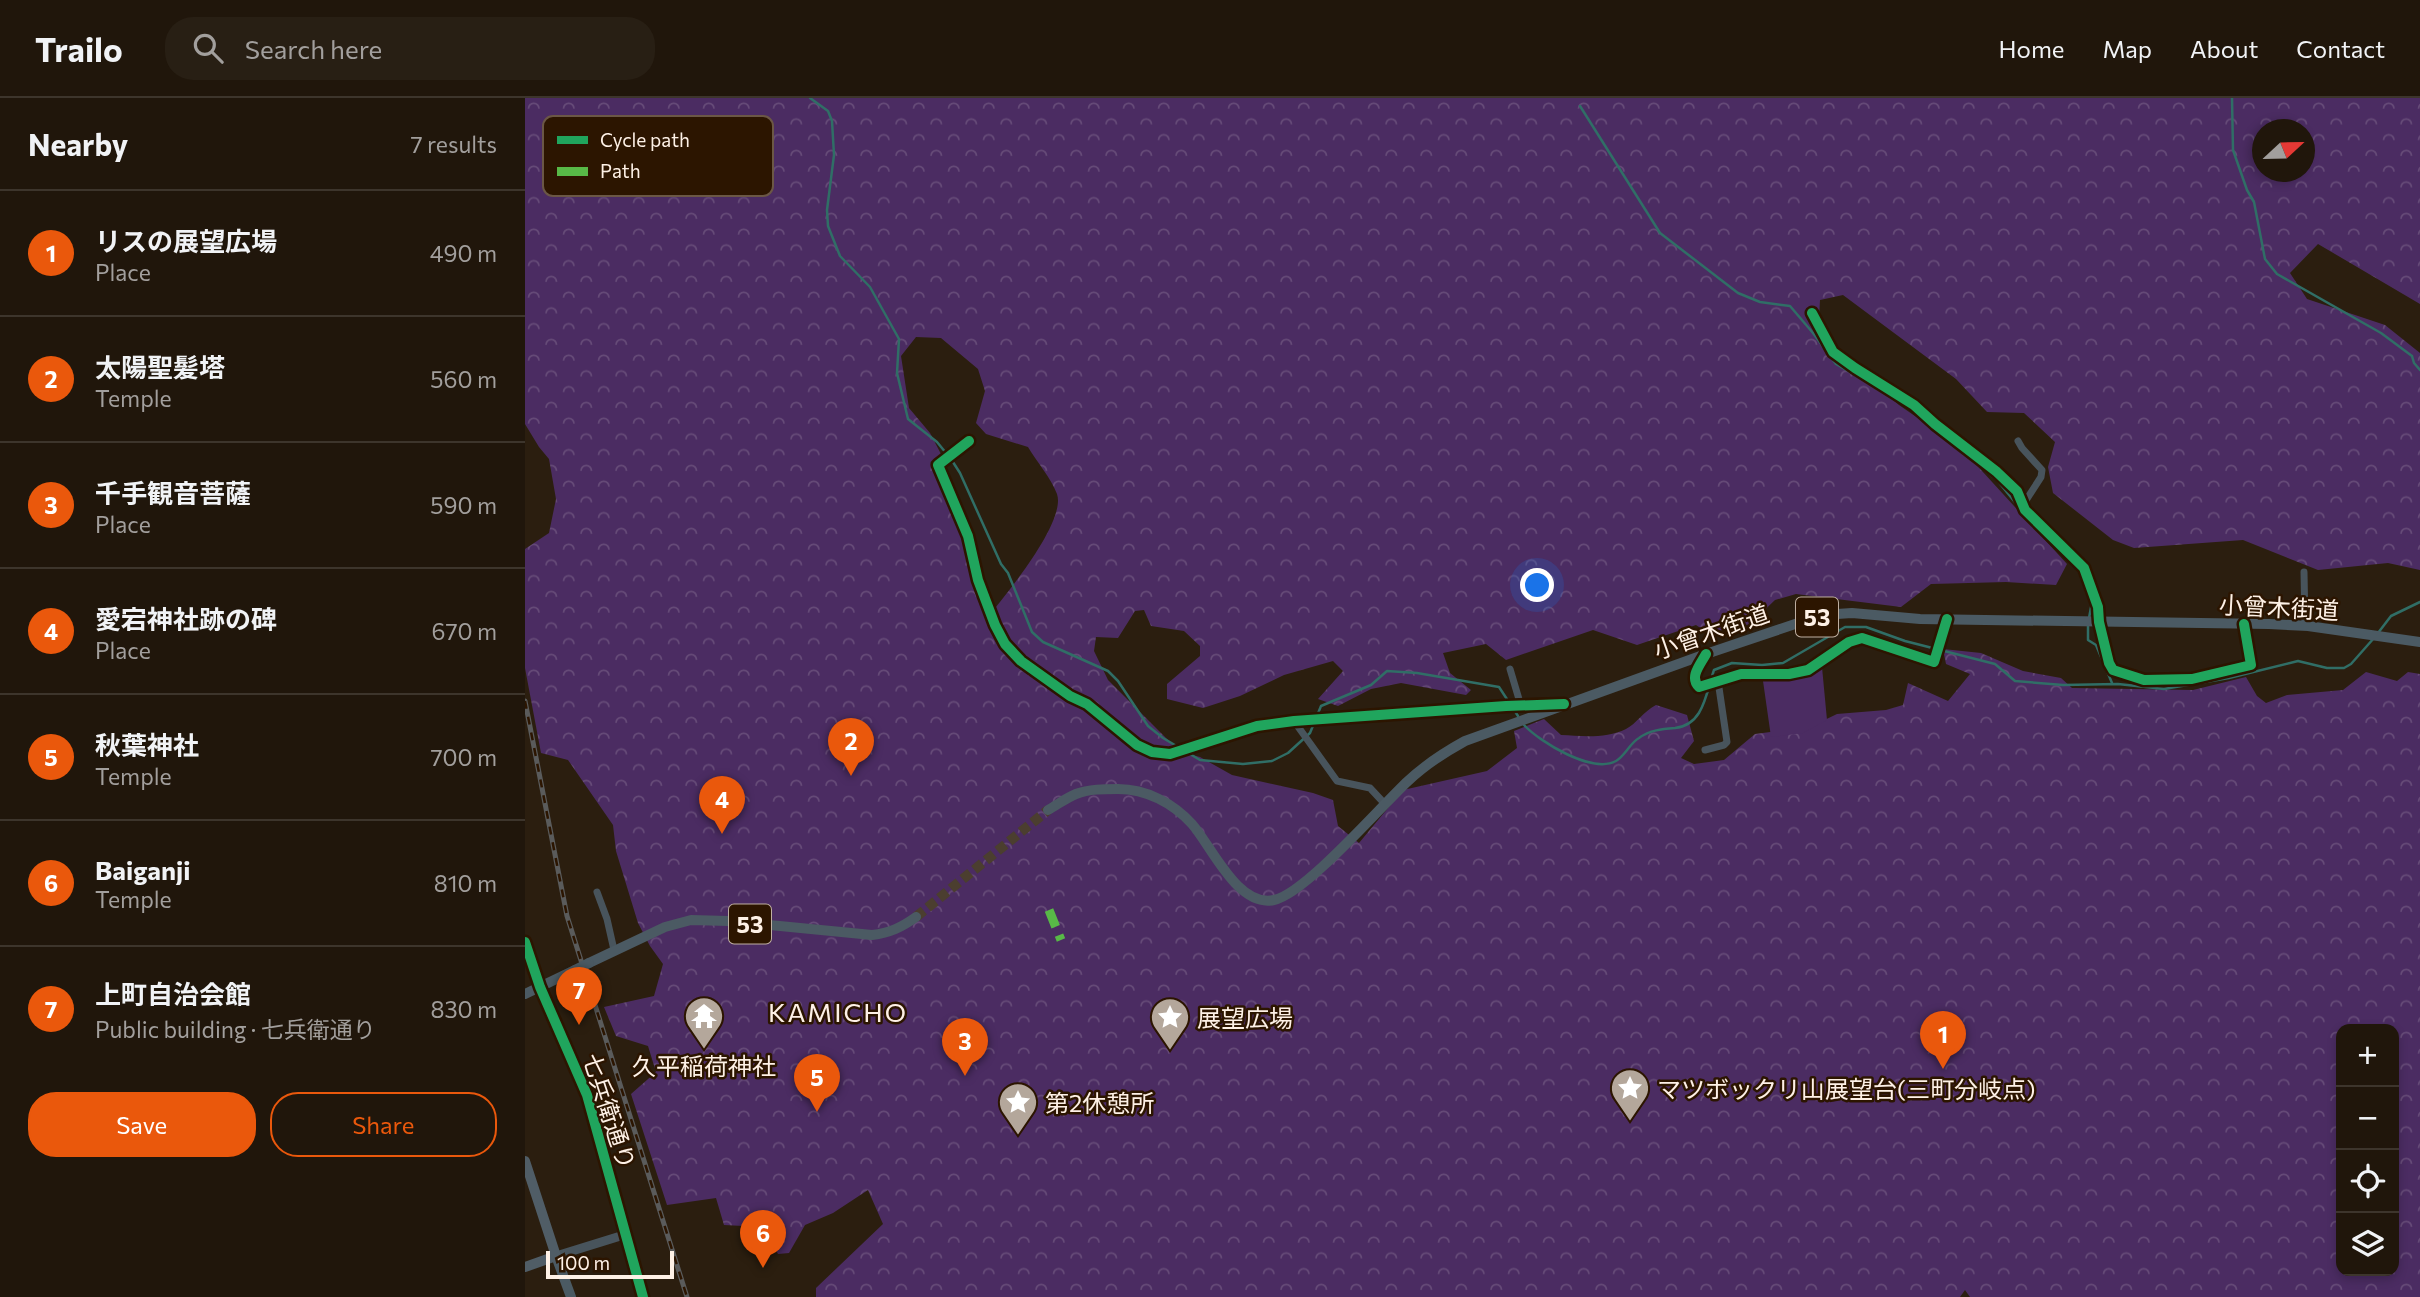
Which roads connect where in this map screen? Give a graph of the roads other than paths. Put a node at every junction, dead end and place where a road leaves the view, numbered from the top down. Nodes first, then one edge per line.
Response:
1 (1812, 313) dead end
2 (969, 441) dead end
3 (2018, 441) dead end
4 (2023, 505) junction
5 (2304, 572) dead end
6 (1947, 619) junction
7 (2092, 622) junction
8 (2244, 624) junction
9 (2305, 626) junction
10 (2420, 642) edge
11 (1706, 654) junction
12 (1510, 669) dead end
13 (1717, 681) junction
14 (1565, 704) junction
15 (1519, 706) junction
16 (1294, 721) junction
17 (1705, 750) dead end
18 (1384, 803) junction
19 (1048, 810) tunnel mouth
20 (597, 892) dead end
21 (916, 917) tunnel mouth
22 (525, 942) edge
23 (614, 950) junction
24 (540, 987) junction
25 (525, 994) edge
26 (525, 1161) edge
27 (627, 1234) junction
28 (556, 1256) junction
29 (525, 1267) edge
30 (571, 1297) edge
31 (643, 1297) edge

1 - 4 street
2 - 16 street
3 - 4 street
4 - 7 street
5 - 9 street
6 - 7 main road, 小曾木街道 / 53
6 - 11 main road, 小曾木街道 / 53
6 - 13 street
7 - 8 main road, 小曾木街道 / 53
7 - 8 street
8 - 9 main road, 小曾木街道 / 53
9 - 10 main road, 小曾木街道 / 53
11 - 13 street
11 - 14 main road, 小曾木街道 / 53
12 - 15 street
13 - 17 street
14 - 15 street
14 - 18 main road, 小曾木街道 / 53
15 - 16 street
16 - 18 street
18 - 19 main road, 小曾木街道 / 53
20 - 23 street
21 - 23 main road, 53
22 - 24 street, 七兵衛通り
23 - 24 main road, 53, bridge
24 - 25 main road, 53
24 - 27 street, 七兵衛通り
26 - 28 highway
27 - 28 street
27 - 31 street, 七兵衛通り
28 - 29 highway
28 - 30 main road

